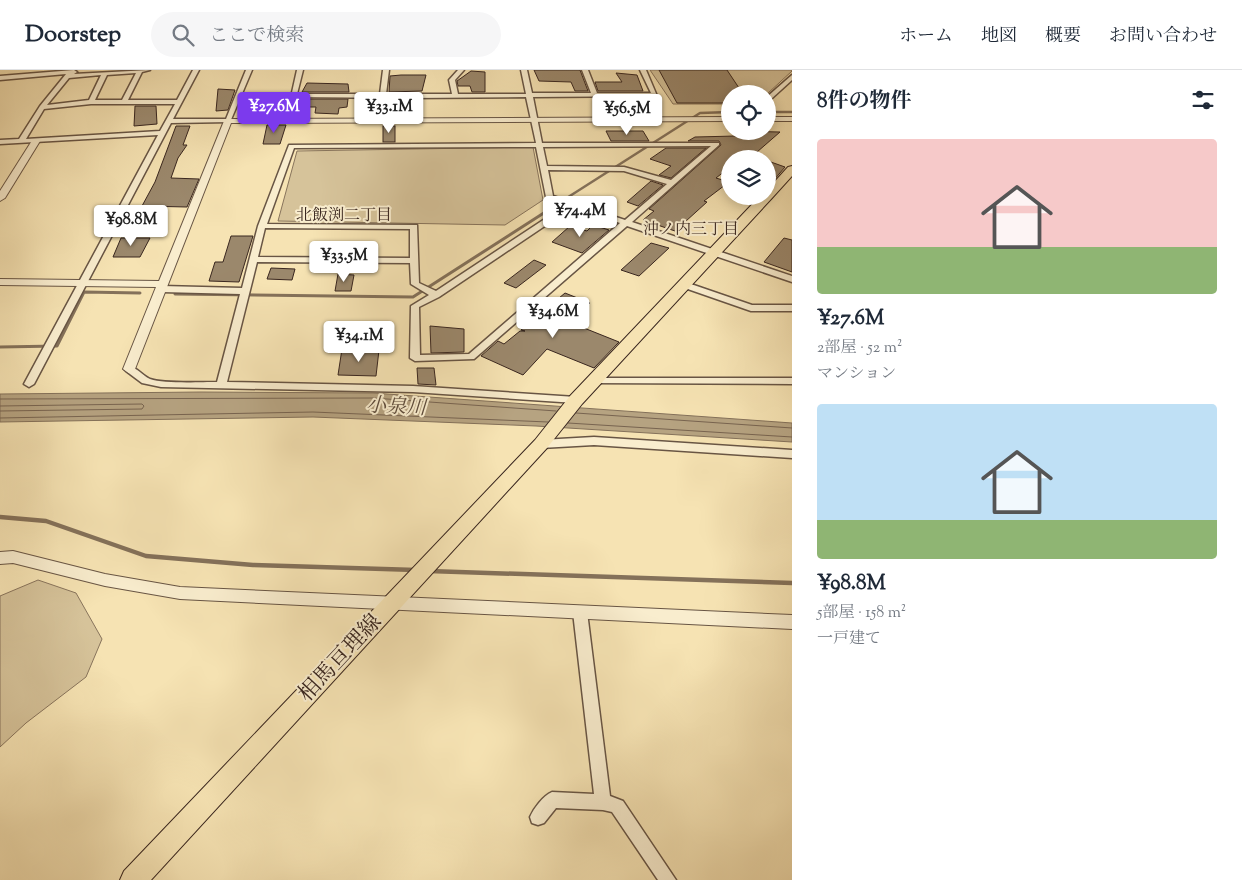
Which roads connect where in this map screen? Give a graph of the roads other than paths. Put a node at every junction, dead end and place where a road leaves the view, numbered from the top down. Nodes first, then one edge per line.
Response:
1 (147, 70) edge
2 (196, 70) edge
3 (249, 70) edge
4 (300, 70) edge
5 (386, 70) edge
6 (461, 70) edge
7 (524, 70) edge
8 (585, 70) edge
9 (643, 70) edge
10 (140, 71) edge
11 (93, 72) edge
12 (105, 73) junction
13 (792, 77) edge
14 (0, 78) edge
15 (776, 91) edge
16 (528, 95) junction
17 (595, 95) junction
18 (383, 96) junction
19 (410, 96) junction
20 (456, 96) junction
21 (91, 102) junction
22 (124, 102) junction
23 (179, 102) junction
24 (42, 107) junction
25 (721, 119) edge
26 (776, 119) edge
27 (792, 119) edge
28 (411, 120) junction
29 (532, 120) junction
30 (170, 121) junction
31 (228, 121) junction
32 (163, 133) junction
33 (36, 141) junction
34 (0, 142) edge
35 (20, 142) junction
36 (539, 145) junction
37 (544, 168) junction
38 (792, 170) edge
39 (673, 183) junction
40 (776, 187) edge
41 (0, 198) edge
42 (571, 204) junction
43 (759, 205) edge
44 (628, 223) junction
45 (262, 226) junction
46 (715, 253) junction
47 (254, 258) junction
48 (415, 261) junction
49 (792, 279) edge
50 (0, 282) edge
51 (82, 282) junction
52 (685, 285) junction
53 (163, 286) junction
54 (244, 294) junction
55 (434, 295) junction
56 (792, 308) edge
57 (130, 369) joint
58 (594, 381) junction
59 (792, 381) edge
60 (29, 384) dead end
61 (221, 386) junction
62 (574, 402) junction
63 (544, 440) junction
64 (792, 454) edge
65 (0, 558) edge
66 (394, 602) junction
67 (580, 612) junction
68 (792, 622) edge
69 (603, 802) junction
70 (538, 817) dead end
71 (132, 880) edge
72 (668, 880) edge

1 - 10 street
2 - 23 street
3 - 31 street
4 - 18 street
5 - 18 street
6 - 20 street
7 - 16 street
8 - 17 street
9 - 17 street
10 - 12 street
10 - 22 street
11 - 12 street
11 - 14 street
11 - 24 street
12 - 21 street
13 - 15 street
16 - 17 street
16 - 20 street
16 - 29 street
18 - 19 street
19 - 20 street
19 - 28 street
21 - 22 street
21 - 24 street
22 - 23 street
23 - 30 street
24 - 35 street
25 - 29 street
26 - 27 street
28 - 29 street
28 - 31 street
29 - 36 street
30 - 31 street
30 - 32 street
31 - 53 street
32 - 33 street
32 - 51 street
33 - 35 street
33 - 41 street
34 - 35 street
36 - 37 street
36 - 39 street
36 - 45 street
37 - 39 street
37 - 42 street
38 - 40 main road, 相馬亘理線
39 - 44 street
42 - 44 street
42 - 55 street
43 - 46 main road, 相馬亘理線
44 - 46 street
44 - 55 street
45 - 47 street
45 - 48 street
46 - 49 street
46 - 52 main road, 相馬亘理線
47 - 48 street
47 - 54 street
48 - 55 street
50 - 51 street
51 - 53 street
51 - 60 street
52 - 56 street
52 - 58 main road, 相馬亘理線
53 - 54 street
53 - 57 street
54 - 61 street
57 - 61 street
58 - 59 street
58 - 62 main road, 相馬亘理線
61 - 62 street
62 - 63 main road, 相馬亘理線
63 - 64 street
63 - 66 main road, 相馬亘理線
65 - 66 street
66 - 67 street
66 - 71 main road, 相馬亘理線
67 - 68 street
67 - 69 street
69 - 70 street
69 - 72 street

